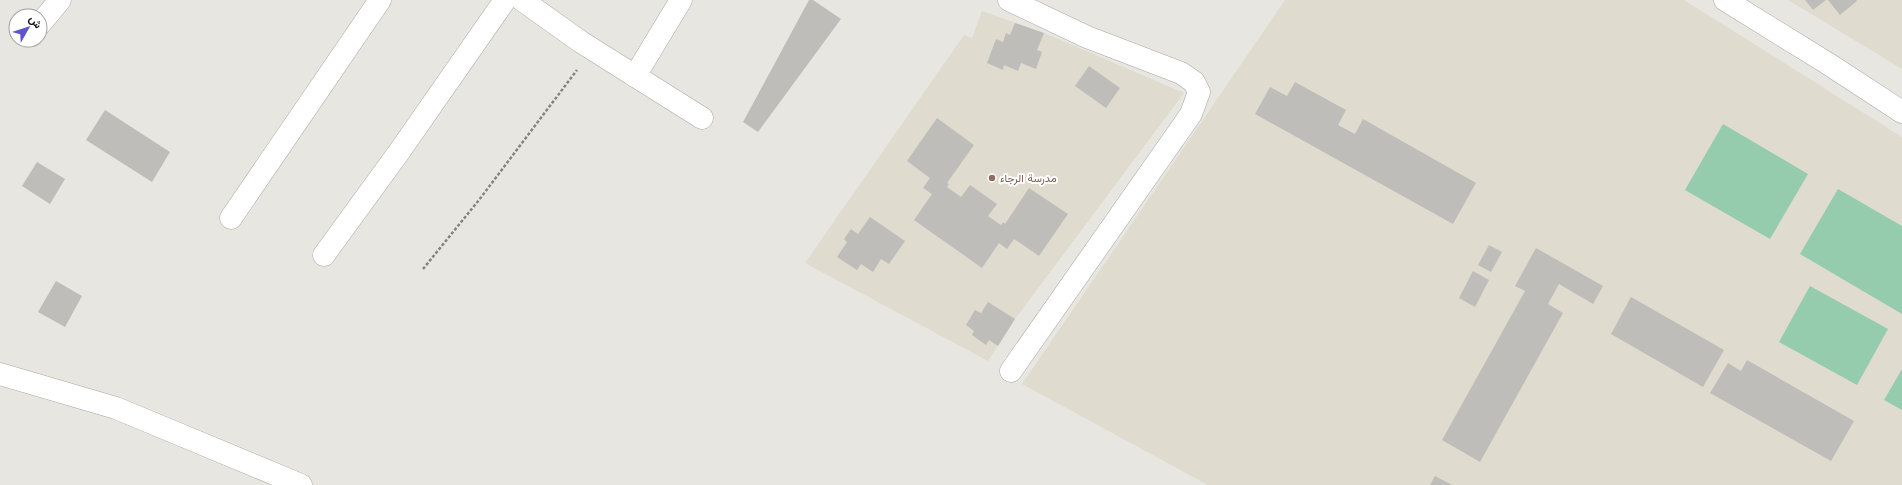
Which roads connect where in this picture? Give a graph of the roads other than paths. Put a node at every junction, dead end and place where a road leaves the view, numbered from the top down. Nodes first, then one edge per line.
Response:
1 (60, 0) edge
2 (380, 0) edge
3 (505, 0) edge
4 (522, 0) edge
5 (681, 0) edge
6 (1725, 0) edge
7 (1014, 1) edge
8 (548, 8) edge
9 (48, 14) edge
10 (635, 76) junction
11 (1902, 112) edge
12 (702, 118) dead end
13 (231, 218) dead end
14 (324, 255) dead end
15 (1011, 371) dead end
16 (0, 374) edge
17 (300, 485) edge

1 - 9 street
2 - 13 street
3 - 14 street
4 - 8 street
5 - 10 street
6 - 11 street
7 - 15 street
8 - 10 street
10 - 12 street
16 - 17 street

